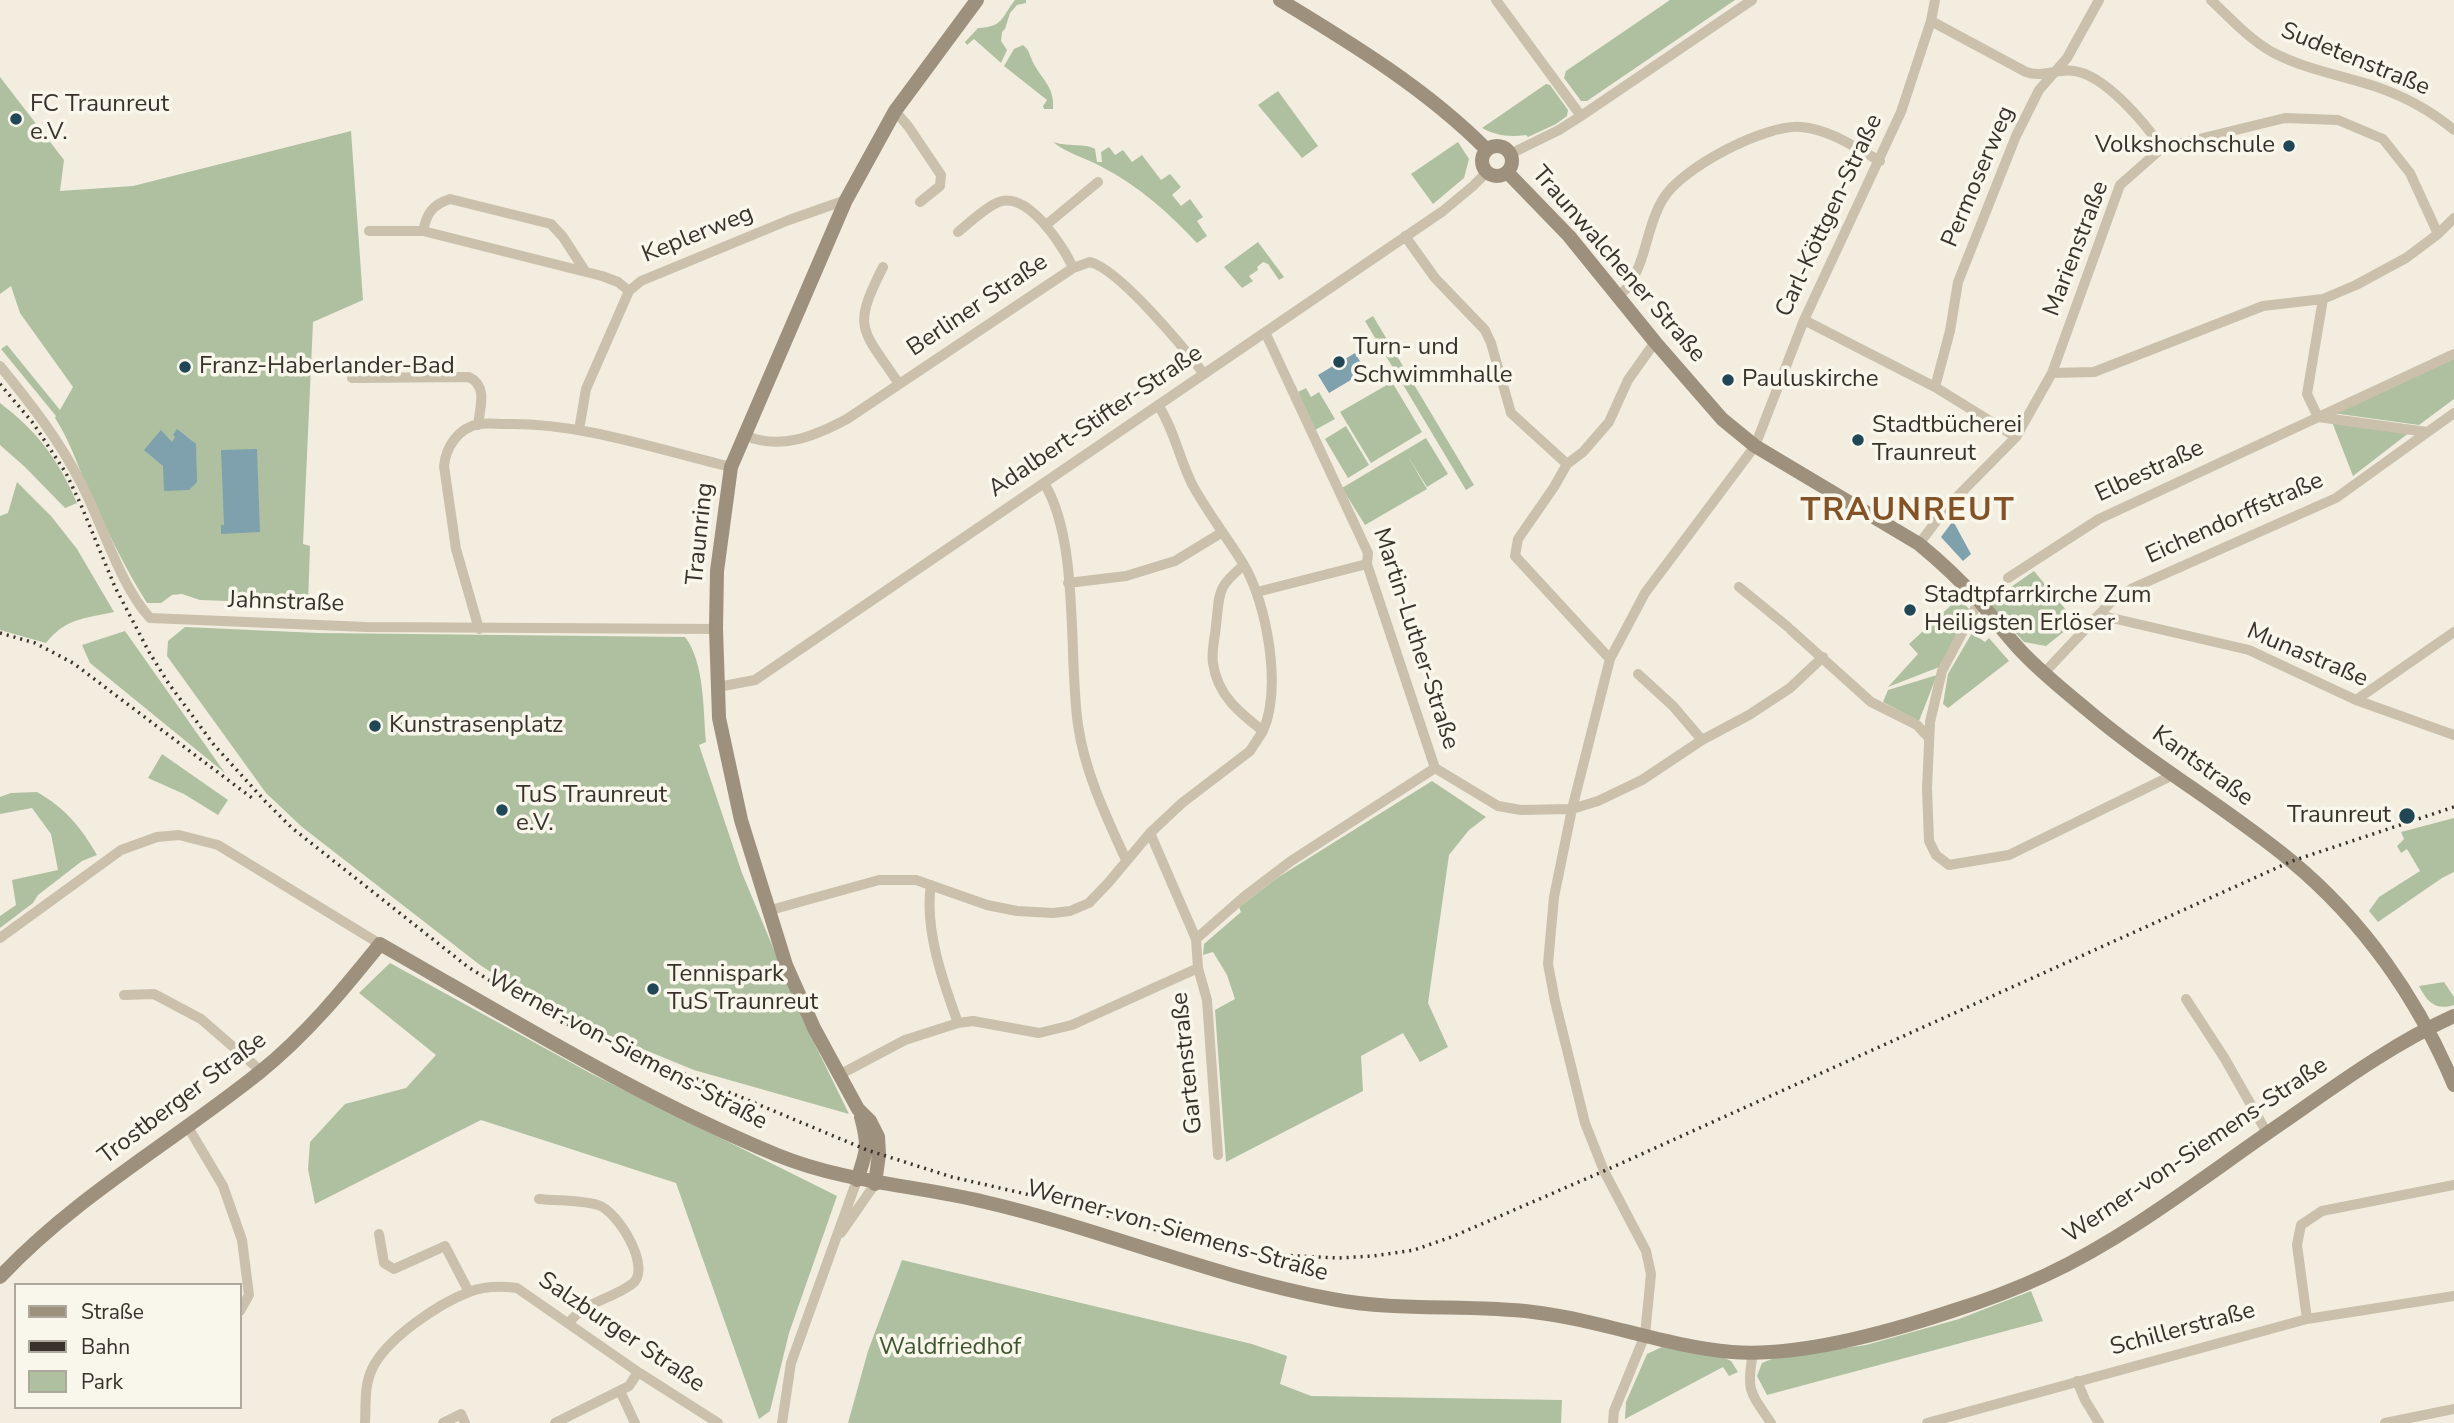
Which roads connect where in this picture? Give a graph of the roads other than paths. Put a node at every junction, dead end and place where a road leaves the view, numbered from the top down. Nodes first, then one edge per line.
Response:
1 (977, 0) edge
2 (1280, 0) edge
3 (1496, 0) edge
4 (1752, 0) edge
5 (1935, 0) edge
6 (2099, 0) edge
7 (2211, 0) edge
8 (1931, 20) junction
9 (2054, 73) junction
10 (895, 111) junction
11 (1581, 116) junction
12 (2454, 130) edge
13 (2162, 148) junction
14 (1487, 150) junction
15 (1510, 154) junction
16 (1880, 161) junction
17 (1487, 172) junction
18 (1507, 172) junction
19 (1098, 182) dead end
20 (846, 200) junction
21 (920, 202) dead end
22 (2454, 218) edge
23 (1046, 225) junction
24 (369, 231) dead end
25 (423, 231) junction
26 (958, 232) dead end
27 (2438, 234) junction
28 (1405, 236) junction
29 (883, 267) dead end
30 (1073, 268) junction
31 (584, 271) junction
32 (629, 291) junction
33 (1619, 296) junction
34 (2323, 299) junction
35 (1804, 320) junction
36 (1265, 332) junction
37 (1655, 342) junction
38 (2454, 354) edge
39 (0, 366) edge
40 (2052, 373) junction
41 (1204, 374) junction
42 (352, 378) dead end
43 (899, 384) junction
44 (1935, 387) junction
45 (1158, 405) junction
46 (2454, 413) edge
47 (2318, 417) junction
48 (478, 425) junction
49 (579, 430) junction
50 (2427, 432) junction
51 (744, 435) junction
52 (2016, 437) junction
53 (1755, 446) junction
54 (1567, 464) junction
55 (730, 467) junction
56 (1044, 483) junction
57 (1221, 533) junction
58 (1919, 544) junction
59 (1367, 564) junction
60 (1244, 565) junction
61 (2008, 578) dead end
62 (1068, 583) junction
63 (1738, 587) dead end
64 (1257, 592) junction
65 (1979, 601) junction
66 (2099, 615) junction
67 (479, 629) junction
68 (716, 629) junction
69 (2454, 632) edge
70 (1823, 657) junction
71 (1610, 659) junction
72 (2043, 673) junction
73 (1638, 674) dead end
74 (718, 687) junction
75 (2356, 700) junction
76 (1264, 731) junction
77 (2454, 735) edge
78 (1929, 738) junction
79 (1702, 740) junction
80 (1435, 768) junction
81 (2175, 774) junction
82 (1572, 809) junction
83 (1150, 833) junction
84 (1126, 860) junction
85 (931, 885) junction
86 (767, 911) junction
87 (0, 938) edge
88 (1196, 939) junction
89 (380, 944) junction
90 (1198, 968) junction
91 (124, 995) dead end
92 (2186, 999) dead end
93 (2454, 1016) edge
94 (958, 1023) junction
95 (2427, 1028) junction
96 (261, 1071) junction
97 (839, 1075) junction
98 (2454, 1084) edge
99 (859, 1109) junction
100 (188, 1127) junction
101 (2267, 1133) junction
102 (1218, 1155) dead end
103 (856, 1180) junction
104 (875, 1184) junction
105 (2454, 1185) edge
106 (539, 1199) dead end
107 (379, 1234) dead end
108 (838, 1236) junction
109 (0, 1277) edge
110 (469, 1292) junction
111 (2454, 1296) edge
112 (242, 1307) edge
113 (2306, 1319) junction
114 (569, 1324) junction
115 (1645, 1335) junction
116 (1753, 1353) junction
117 (638, 1372) junction
118 (2077, 1381) junction
119 (620, 1391) junction
120 (2454, 1409) edge
121 (365, 1423) edge
122 (443, 1423) edge
123 (465, 1423) edge
124 (555, 1423) edge
125 (635, 1423) edge
126 (718, 1423) edge
127 (782, 1423) edge
128 (1614, 1423) edge
129 (1771, 1423) edge
130 (1927, 1423) edge
131 (2099, 1423) edge
132 (2385, 1423) edge

1 - 10 street, Traunring
2 - 14 street
3 - 11 street
4 - 11 street
5 - 8 street, Carl-Köttgen-Straße
6 - 9 street, Permoserweg
7 - 12 street, Sudetenstraße
8 - 9 street
8 - 16 street, Carl-Köttgen-Straße
9 - 13 street
9 - 44 street, Permoserweg
10 - 20 street, Traunring
10 - 21 street
11 - 15 street
13 - 27 street, Marienstraße
13 - 40 street, Marienstraße
14 - 15 street
14 - 17 street
15 - 18 street
16 - 33 street
16 - 35 street, Carl-Köttgen-Straße
17 - 18 street
17 - 28 street, Adalbert-Stifter-Straße
18 - 33 street, Traunwalchener Straße
19 - 23 street
20 - 32 street, Keplerweg
20 - 51 street, Traunring
22 - 27 street
23 - 26 street
23 - 30 street
24 - 25 street
25 - 31 street
25 - 31 street
27 - 34 street
28 - 36 street, Adalbert-Stifter-Straße
28 - 54 street
29 - 43 street
30 - 41 street, Berliner Straße
30 - 43 street, Berliner Straße
31 - 32 street
32 - 49 street, Keplerweg
33 - 37 street, Traunwalchener Straße
34 - 40 street
34 - 47 street
35 - 44 street
35 - 53 street, Carl-Köttgen-Straße
36 - 41 street, Adalbert-Stifter-Straße
36 - 59 street, Martin-Luther-Straße
37 - 53 street, Traunwalchener Straße
37 - 54 street
38 - 47 street, Elbestraße
39 - 67 street, Jahnstraße
40 - 52 street, Marienstraße
41 - 45 street, Adalbert-Stifter-Straße
42 - 48 street
43 - 51 street, Berliner Straße
44 - 52 street
45 - 56 street, Adalbert-Stifter-Straße
45 - 57 street
46 - 50 street, Eichendorffstraße
47 - 50 street
47 - 61 street, Elbestraße
48 - 49 street
48 - 67 street
49 - 55 street
50 - 66 street, Eichendorffstraße
51 - 55 street, Traunring
52 - 58 street, Marienstraße
53 - 58 street, Traunwalchener Straße
53 - 71 street, Carl-Köttgen-Straße
54 - 71 street
55 - 68 street, Traunring
56 - 62 street
56 - 74 street, Adalbert-Stifter-Straße
57 - 60 street
57 - 62 street
58 - 65 street, Kantstraße
59 - 64 street
59 - 80 street, Martin-Luther-Straße
60 - 64 street
60 - 76 street
62 - 84 street
63 - 70 street
64 - 76 street
65 - 72 street, Kantstraße
65 - 78 street
66 - 72 street, Eichendorffstraße
66 - 75 street, Munastraße
67 - 68 street, Jahnstraße
68 - 74 street, Traunring
69 - 75 street
70 - 78 street
70 - 79 street, Martin-Luther-Straße
71 - 82 street, Carl-Köttgen-Straße
72 - 81 street, Kantstraße
73 - 79 street
74 - 86 street, Traunring
75 - 77 street, Munastraße
76 - 83 street
78 - 81 street
79 - 82 street, Martin-Luther-Straße
80 - 82 street, Martin-Luther-Straße
80 - 88 street, Martin-Luther-Straße
81 - 95 street, Kantstraße
82 - 115 street, Carl-Köttgen-Straße
83 - 84 street
83 - 88 street
84 - 85 street
85 - 86 street
85 - 94 street
86 - 97 street, Traunring
87 - 89 street, Werner-von-Siemens-Straße
88 - 90 street
89 - 96 street, Trostberger Straße
89 - 103 street, Werner-von-Siemens-Straße
90 - 94 street
90 - 102 street, Gartenstraße
91 - 96 street
92 - 101 street
93 - 95 street, Werner-von-Siemens-Straße
94 - 97 street
95 - 98 street, Kantstraße
95 - 101 street, Werner-von-Siemens-Straße
96 - 100 street, Trostberger Straße
97 - 99 street, Traunring
99 - 103 street, Traunring
99 - 104 street, Traunring
100 - 109 street, Trostberger Straße
100 - 112 street
101 - 116 street, Werner-von-Siemens-Straße
103 - 104 street, Werner-von-Siemens-Straße
103 - 108 street
104 - 108 street
104 - 115 street, Werner-von-Siemens-Straße
105 - 113 street
106 - 114 street
107 - 110 street
108 - 127 street
110 - 114 street, Salzburger Straße
110 - 121 street, Salzburger Straße
111 - 113 street, Schillerstraße
113 - 118 street, Schillerstraße
114 - 117 street, Salzburger Straße
115 - 116 street, Werner-von-Siemens-Straße
115 - 128 street, Carl-Köttgen-Straße
116 - 129 street
117 - 119 street
117 - 126 street, Salzburger Straße
118 - 130 street, Schillerstraße
118 - 131 street
119 - 124 street
119 - 125 street
120 - 132 street
122 - 123 street

